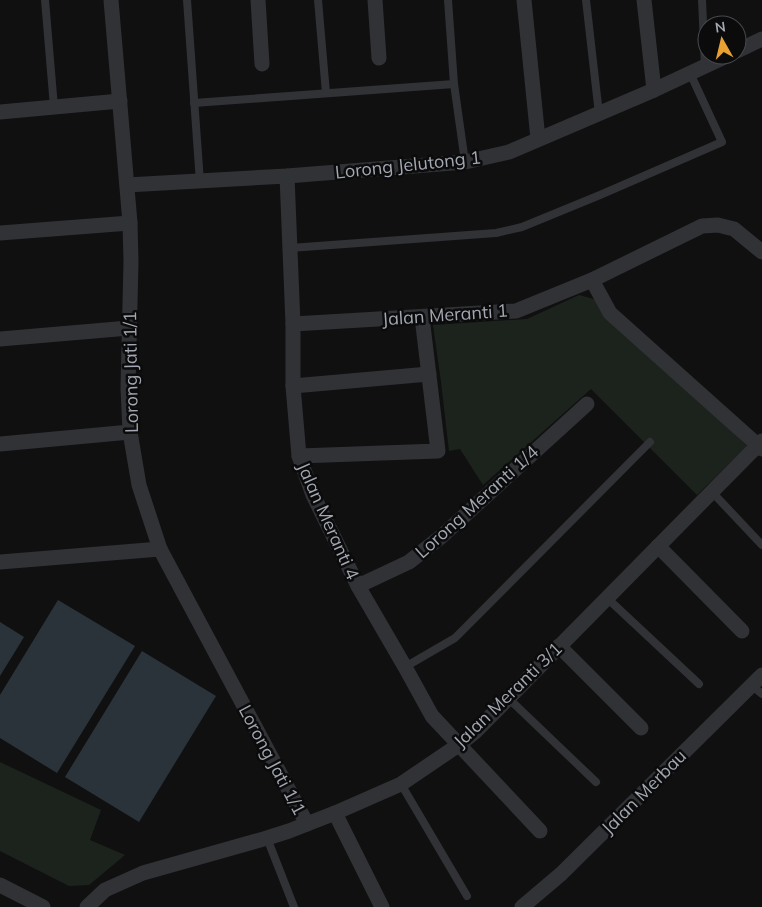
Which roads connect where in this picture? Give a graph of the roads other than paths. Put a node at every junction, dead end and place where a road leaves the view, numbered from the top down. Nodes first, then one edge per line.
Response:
1 (45, 0) edge
2 (111, 0) edge
3 (187, 0) edge
4 (258, 0) edge
5 (318, 0) edge
6 (375, 0) edge
7 (448, 0) edge
8 (524, 0) edge
9 (586, 0) edge
10 (644, 0) edge
11 (702, 0) edge
12 (762, 38) edge
13 (747, 46) edge
14 (379, 58) dead end
15 (262, 64) dead end
16 (709, 65) edge
17 (705, 67) junction
18 (690, 73) junction
19 (454, 84) junction
20 (654, 90) junction
21 (326, 93) junction
22 (120, 101) junction
23 (194, 103) junction
24 (54, 107) junction
25 (0, 112) edge
26 (598, 114) junction
27 (538, 139) junction
28 (465, 162) junction
29 (287, 176) junction
30 (200, 182) junction
31 (127, 185) junction
32 (130, 223) junction
33 (0, 233) edge
34 (290, 248) junction
35 (762, 252) edge
36 (592, 280) junction
37 (422, 316) junction
38 (293, 324) junction
39 (129, 328) junction
40 (0, 339) edge
41 (429, 374) junction
42 (293, 386) junction
43 (587, 404) dead end
44 (130, 432) junction
45 (650, 442) dead end
46 (0, 444) edge
47 (761, 445) edge
48 (299, 456) junction
49 (712, 492) junction
50 (762, 545) edge
51 (658, 546) junction
52 (160, 549) junction
53 (0, 562) edge
54 (358, 586) junction
55 (607, 598) junction
56 (742, 632) dead end
57 (559, 646) junction
58 (405, 667) junction
59 (699, 684) dead end
60 (758, 685) edge
61 (508, 698) junction
62 (641, 728) dead end
63 (460, 744) junction
64 (596, 782) dead end
65 (401, 784) junction
66 (335, 813) junction
67 (306, 824) junction
68 (540, 831) dead end
69 (267, 838) junction
70 (0, 884) edge
71 (467, 896) dead end
72 (43, 907) edge
73 (87, 907) edge
74 (294, 907) edge
75 (382, 907) edge
76 (522, 907) edge

1 - 24 lane
2 - 22 street, Lorong Jati 1/1
3 - 23 lane
4 - 15 street
5 - 21 lane
6 - 14 street
7 - 19 lane
8 - 27 street
9 - 26 lane
10 - 20 street
11 - 17 lane
12 - 13 street
16 - 17 street, Lorong Jelutong 1
17 - 18 street, Lorong Jelutong 1
18 - 20 street, Lorong Jelutong 1
18 - 34 lane
19 - 21 lane
19 - 28 lane
20 - 26 street, Lorong Jelutong 1
21 - 23 lane
22 - 24 street
22 - 31 street, Lorong Jati 1/1
23 - 30 lane
24 - 25 street
26 - 27 street, Lorong Jelutong 1
27 - 28 street, Lorong Jelutong 1
28 - 29 street, Lorong Jelutong 1
29 - 30 street, Lorong Jelutong 1
29 - 34 street, Jalan Meranti 4
30 - 31 street, Lorong Jelutong 1
31 - 32 street, Lorong Jati 1/1
32 - 33 street
32 - 39 street, Lorong Jati 1/1
34 - 38 street, Jalan Meranti 4
35 - 36 street, Jalan Meranti 1
36 - 37 street, Jalan Meranti 1
36 - 47 street
37 - 38 street, Jalan Meranti 1
37 - 41 street
38 - 42 street, Jalan Meranti 4
39 - 40 street
39 - 44 street, Lorong Jati 1/1
41 - 42 street
41 - 48 street
42 - 48 street, Jalan Meranti 4
43 - 54 street, Lorong Meranti 1/4
44 - 46 street
44 - 52 street, Lorong Jati 1/1
45 - 58 lane
47 - 49 street, Jalan Meranti 3/1
48 - 54 street, Jalan Meranti 4
49 - 50 lane
49 - 51 street, Jalan Meranti 3/1
51 - 55 street, Jalan Meranti 3/1
51 - 56 street
52 - 53 street
52 - 67 street, Lorong Jati 1/1
54 - 58 street, Jalan Meranti 4
55 - 57 street, Jalan Meranti 3/1
55 - 59 lane
57 - 61 street, Jalan Meranti 3/1
57 - 62 street
58 - 63 street, Jalan Meranti 4
60 - 76 street, Jalan Merbau
61 - 63 street, Jalan Meranti 3/1
61 - 64 lane
63 - 65 street, Jalan Meranti 3/1
63 - 68 street, Jalan Meranti 4
65 - 66 street, Jalan Meranti 3/1
65 - 71 lane
66 - 67 street, Jalan Meranti 3/1
66 - 75 street
67 - 69 street, Jalan Meranti 3/1
69 - 73 street, Jalan Meranti 3/1
69 - 74 lane
70 - 72 street

